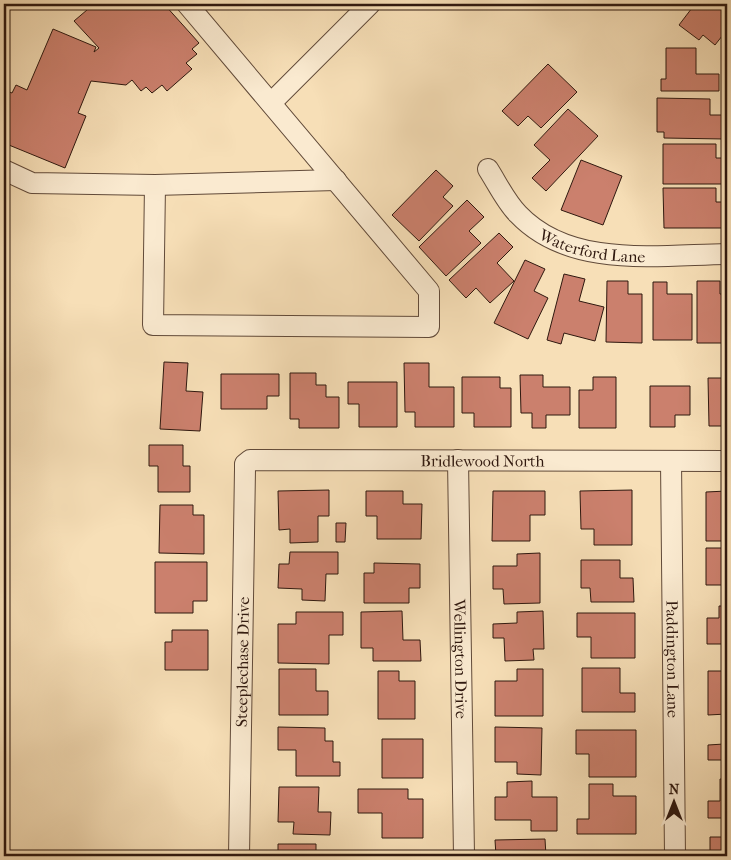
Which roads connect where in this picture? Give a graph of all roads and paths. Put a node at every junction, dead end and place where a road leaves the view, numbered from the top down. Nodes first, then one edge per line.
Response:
1 (187, 4) edge
2 (370, 4) edge
3 (271, 103) junction
4 (488, 169) dead end
5 (4, 170) edge
6 (336, 180) junction
7 (155, 184) junction
8 (727, 254) edge
9 (458, 460) junction
10 (670, 461) junction
11 (727, 461) edge
12 (245, 469) joint
13 (239, 856) edge
14 (464, 856) edge
15 (674, 856) edge

1 - 3 street
2 - 3 street
3 - 6 street
4 - 8 street, Waterford Lane
5 - 7 street
6 - 7 street
6 - 7 street
9 - 10 street, Bridlewood North
9 - 12 street, Bridlewood North
9 - 14 street, Wellington Drive
10 - 11 street, Bridlewood North
10 - 15 street, Paddington Lane
12 - 13 street, Steeplechase Drive

